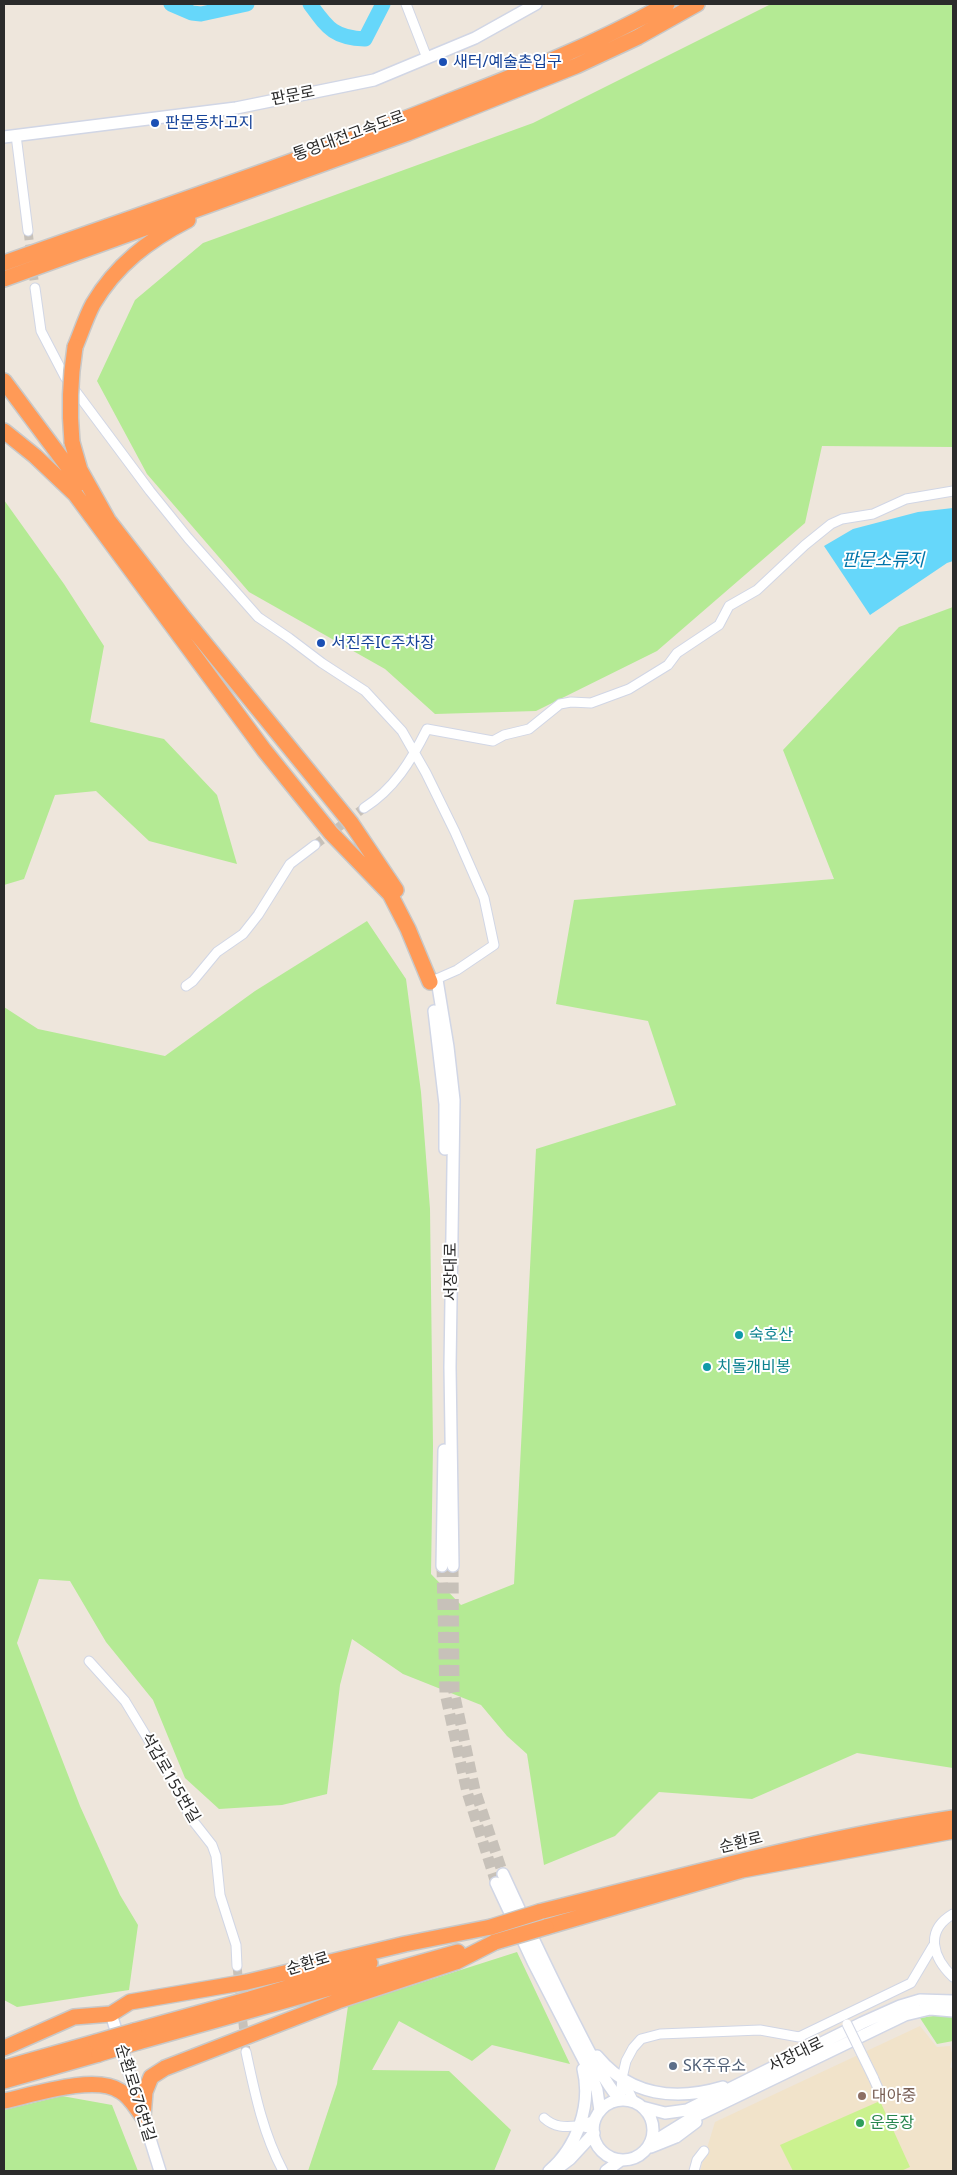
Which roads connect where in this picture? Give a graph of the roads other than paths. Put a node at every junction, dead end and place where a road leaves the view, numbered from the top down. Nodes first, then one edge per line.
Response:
1 (406, 4) edge
2 (536, 4) edge
3 (667, 4) edge
4 (697, 4) edge
5 (428, 58) junction
6 (16, 136) junction
7 (4, 137) edge
8 (234, 196) junction
9 (28, 231) tunnel mouth
10 (4, 263) edge
11 (4, 279) edge
12 (34, 288) tunnel mouth
13 (4, 381) edge
14 (4, 398) edge
15 (4, 431) edge
16 (953, 491) edge
17 (75, 494) junction
18 (108, 520) junction
19 (415, 754) junction
20 (364, 808) tunnel mouth
21 (314, 845) tunnel mouth
22 (434, 981) junction
23 (186, 986) dead end
24 (447, 1566) tunnel mouth
25 (89, 1661) dead end
26 (953, 1818) edge
27 (953, 1831) edge
28 (953, 1914) edge
29 (491, 1927) junction
30 (496, 1942) junction
31 (933, 1946) junction
32 (237, 1966) tunnel mouth
33 (953, 1977) edge
34 (953, 2001) edge
35 (953, 2011) edge
36 (111, 2014) junction
37 (845, 2020) junction
38 (579, 2031) junction
39 (136, 2037) junction
40 (576, 2046) junction
41 (4, 2048) edge
42 (98, 2048) junction
43 (246, 2052) tunnel mouth
44 (4, 2068) edge
45 (622, 2078) junction
46 (4, 2081) edge
47 (742, 2081) junction
48 (880, 2093) dead end
49 (620, 2100) junction
50 (4, 2101) edge
51 (638, 2104) junction
52 (142, 2117) junction
53 (544, 2118) dead end
54 (596, 2123) junction
55 (579, 2126) junction
56 (648, 2146) junction
57 (704, 2151) dead end
58 (570, 2159) junction
59 (621, 2160) junction
60 (160, 2171) edge
61 (283, 2171) edge
62 (551, 2171) edge
63 (566, 2171) edge
64 (606, 2171) edge
65 (694, 2171) edge

1 - 5 street
2 - 5 street, 판문로
3 - 10 highway, 통영대전고속도로
4 - 8 highway, 통영대전고속도로
5 - 6 street, 판문로
6 - 7 street, 판문로
6 - 9 street
8 - 11 highway, 통영대전고속도로
8 - 18 highway, bridge
12 - 19 street
13 - 18 highway
14 - 17 highway
15 - 17 highway
16 - 19 street
17 - 22 highway
18 - 22 highway
19 - 20 street
19 - 22 street
21 - 23 street
22 - 24 street, 서장대로
25 - 32 street, 석갑로155번길
26 - 29 highway, 순환로, bridge
27 - 30 highway, 순환로, bridge
28 - 31 street
29 - 36 highway
29 - 39 highway, 순환로
30 - 39 highway, 순환로
30 - 52 highway
31 - 33 street
31 - 37 street
34 - 47 street, 서장대로
35 - 56 street, 서장대로
36 - 41 highway
36 - 52 street, 순환로676번길
37 - 45 street
37 - 48 street, bridge
38 - 40 street
38 - 45 street
38 - 49 street
39 - 42 highway, bridge
40 - 54 street
40 - 55 street
42 - 44 highway
42 - 46 highway
43 - 61 street
45 - 47 street
45 - 49 street
45 - 51 street
47 - 51 street, 서장대로
49 - 51 street
49 - 54 street
50 - 52 highway
51 - 56 street
52 - 60 street, 순환로676번길
53 - 55 street
54 - 55 street
54 - 58 street
54 - 59 street
55 - 62 street
56 - 59 street
57 - 65 street
58 - 62 street
58 - 63 street
59 - 64 street

